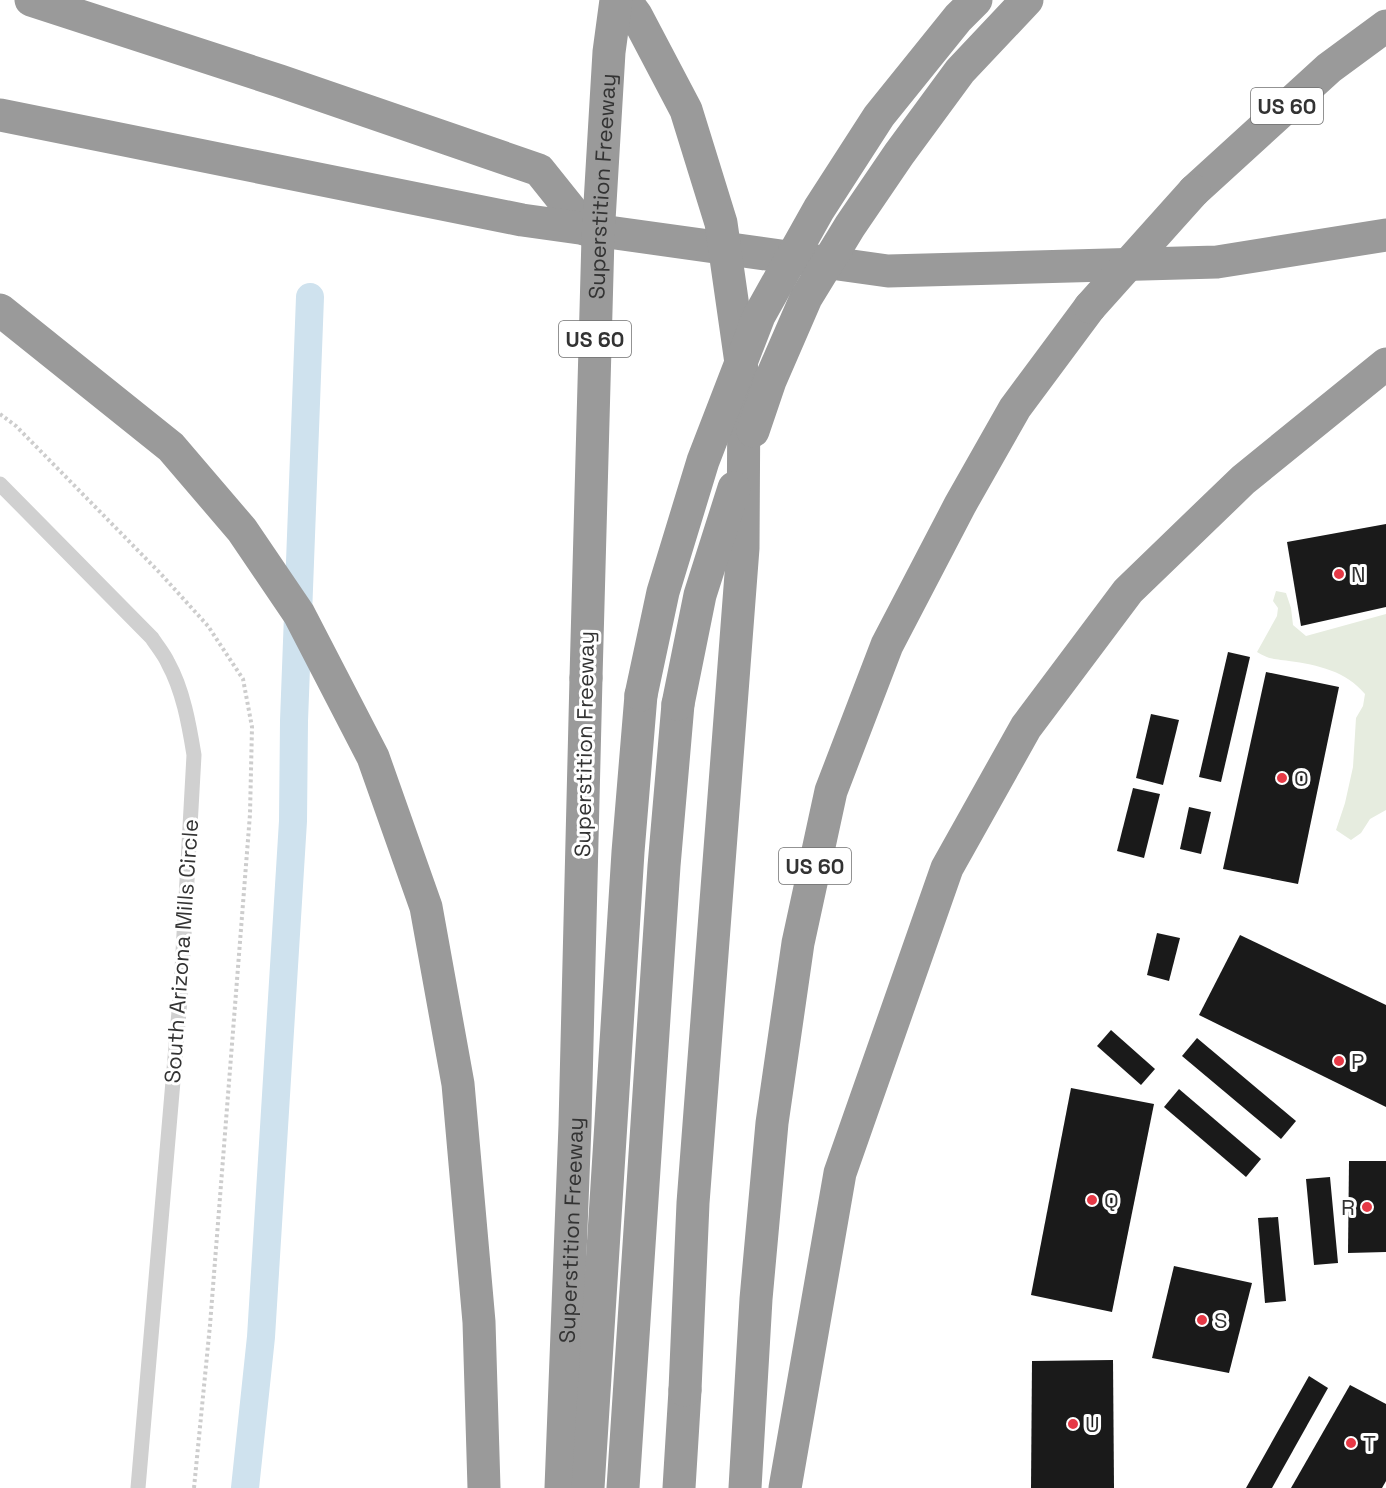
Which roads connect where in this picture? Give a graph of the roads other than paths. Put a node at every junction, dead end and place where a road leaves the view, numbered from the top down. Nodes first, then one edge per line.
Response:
1 (32, 0) edge
2 (616, 0) edge
3 (625, 0) edge
4 (976, 0) edge
5 (1027, 0) edge
6 (1386, 26) edge
7 (0, 116) edge
8 (587, 230) junction
9 (1386, 235) edge
10 (0, 310) edge
11 (1386, 364) edge
12 (0, 484) edge
13 (138, 1488) edge
14 (484, 1488) edge
15 (561, 1488) edge
16 (588, 1488) edge
17 (623, 1488) edge
18 (678, 1488) edge
19 (745, 1488) edge
20 (785, 1488) edge

1 - 8 highway
2 - 15 highway, Superstition Freeway / US 60, bridge
3 - 18 highway, bridge
4 - 16 highway, bridge
5 - 17 highway, bridge
6 - 19 highway, US 60, bridge
7 - 8 highway
8 - 9 highway
10 - 14 highway
11 - 20 highway
12 - 13 lane, South Arizona Mills Circle

